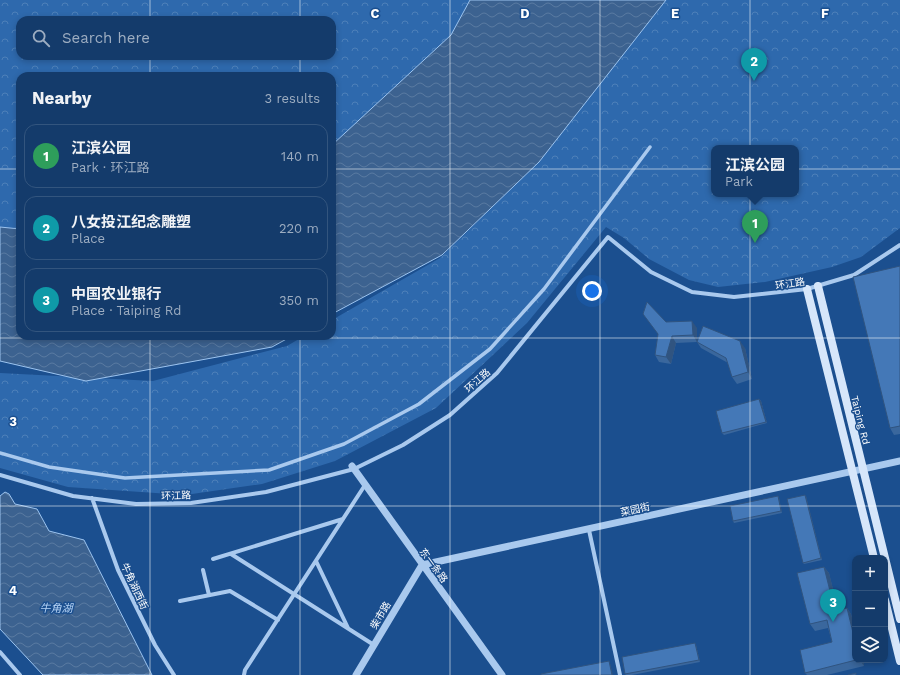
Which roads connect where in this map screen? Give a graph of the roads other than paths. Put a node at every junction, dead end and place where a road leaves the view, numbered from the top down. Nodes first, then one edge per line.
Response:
1 (650, 147) dead end
2 (900, 245) edge
3 (818, 286) junction
4 (807, 289) junction
5 (0, 453) edge
6 (900, 461) edge
7 (353, 468) junction
8 (863, 469) junction
9 (853, 472) junction
10 (0, 476) edge
11 (365, 485) junction
12 (92, 498) junction
13 (343, 519) junction
14 (588, 530) junction
15 (231, 554) junction
16 (873, 555) edge
17 (884, 555) edge
18 (213, 559) dead end
19 (316, 560) junction
20 (422, 566) junction
21 (203, 570) dead end
22 (888, 570) edge
23 (295, 594) junction
24 (209, 595) junction
25 (180, 601) dead end
26 (888, 612) edge
27 (900, 619) edge
28 (278, 620) junction
29 (348, 628) junction
30 (374, 645) junction
31 (0, 652) edge
32 (900, 660) edge
33 (20, 675) edge
34 (174, 675) edge
35 (244, 675) edge
36 (356, 675) edge
37 (502, 675) edge
38 (620, 675) edge

1 - 5 street
2 - 3 street, 环江路
3 - 4 street, 环江路
3 - 8 main road, Taiping Rd
4 - 7 street, 环江路
4 - 9 main road, Taiping Rd
6 - 8 street, 菜园街
7 - 11 street, 东一条路
7 - 12 street, 环江路
8 - 9 street, 菜园街
8 - 17 main road, Taiping Rd
9 - 14 street, 菜园街
9 - 16 main road, Taiping Rd
10 - 12 street, 环江路
11 - 13 street
11 - 20 street, 东一条路
12 - 34 street, 牛角湖西街
13 - 15 street
13 - 19 street
14 - 20 street, 菜园街
14 - 38 street
15 - 18 street
15 - 23 street
19 - 23 street
19 - 29 street
20 - 30 street, 柴市路
20 - 37 street, 东一条路
21 - 24 street
22 - 27 main road, Taiping Rd
23 - 28 street
23 - 29 street
24 - 25 street
24 - 28 street
26 - 32 main road
28 - 35 street
29 - 30 street
30 - 36 street, 柴市路
31 - 33 street

